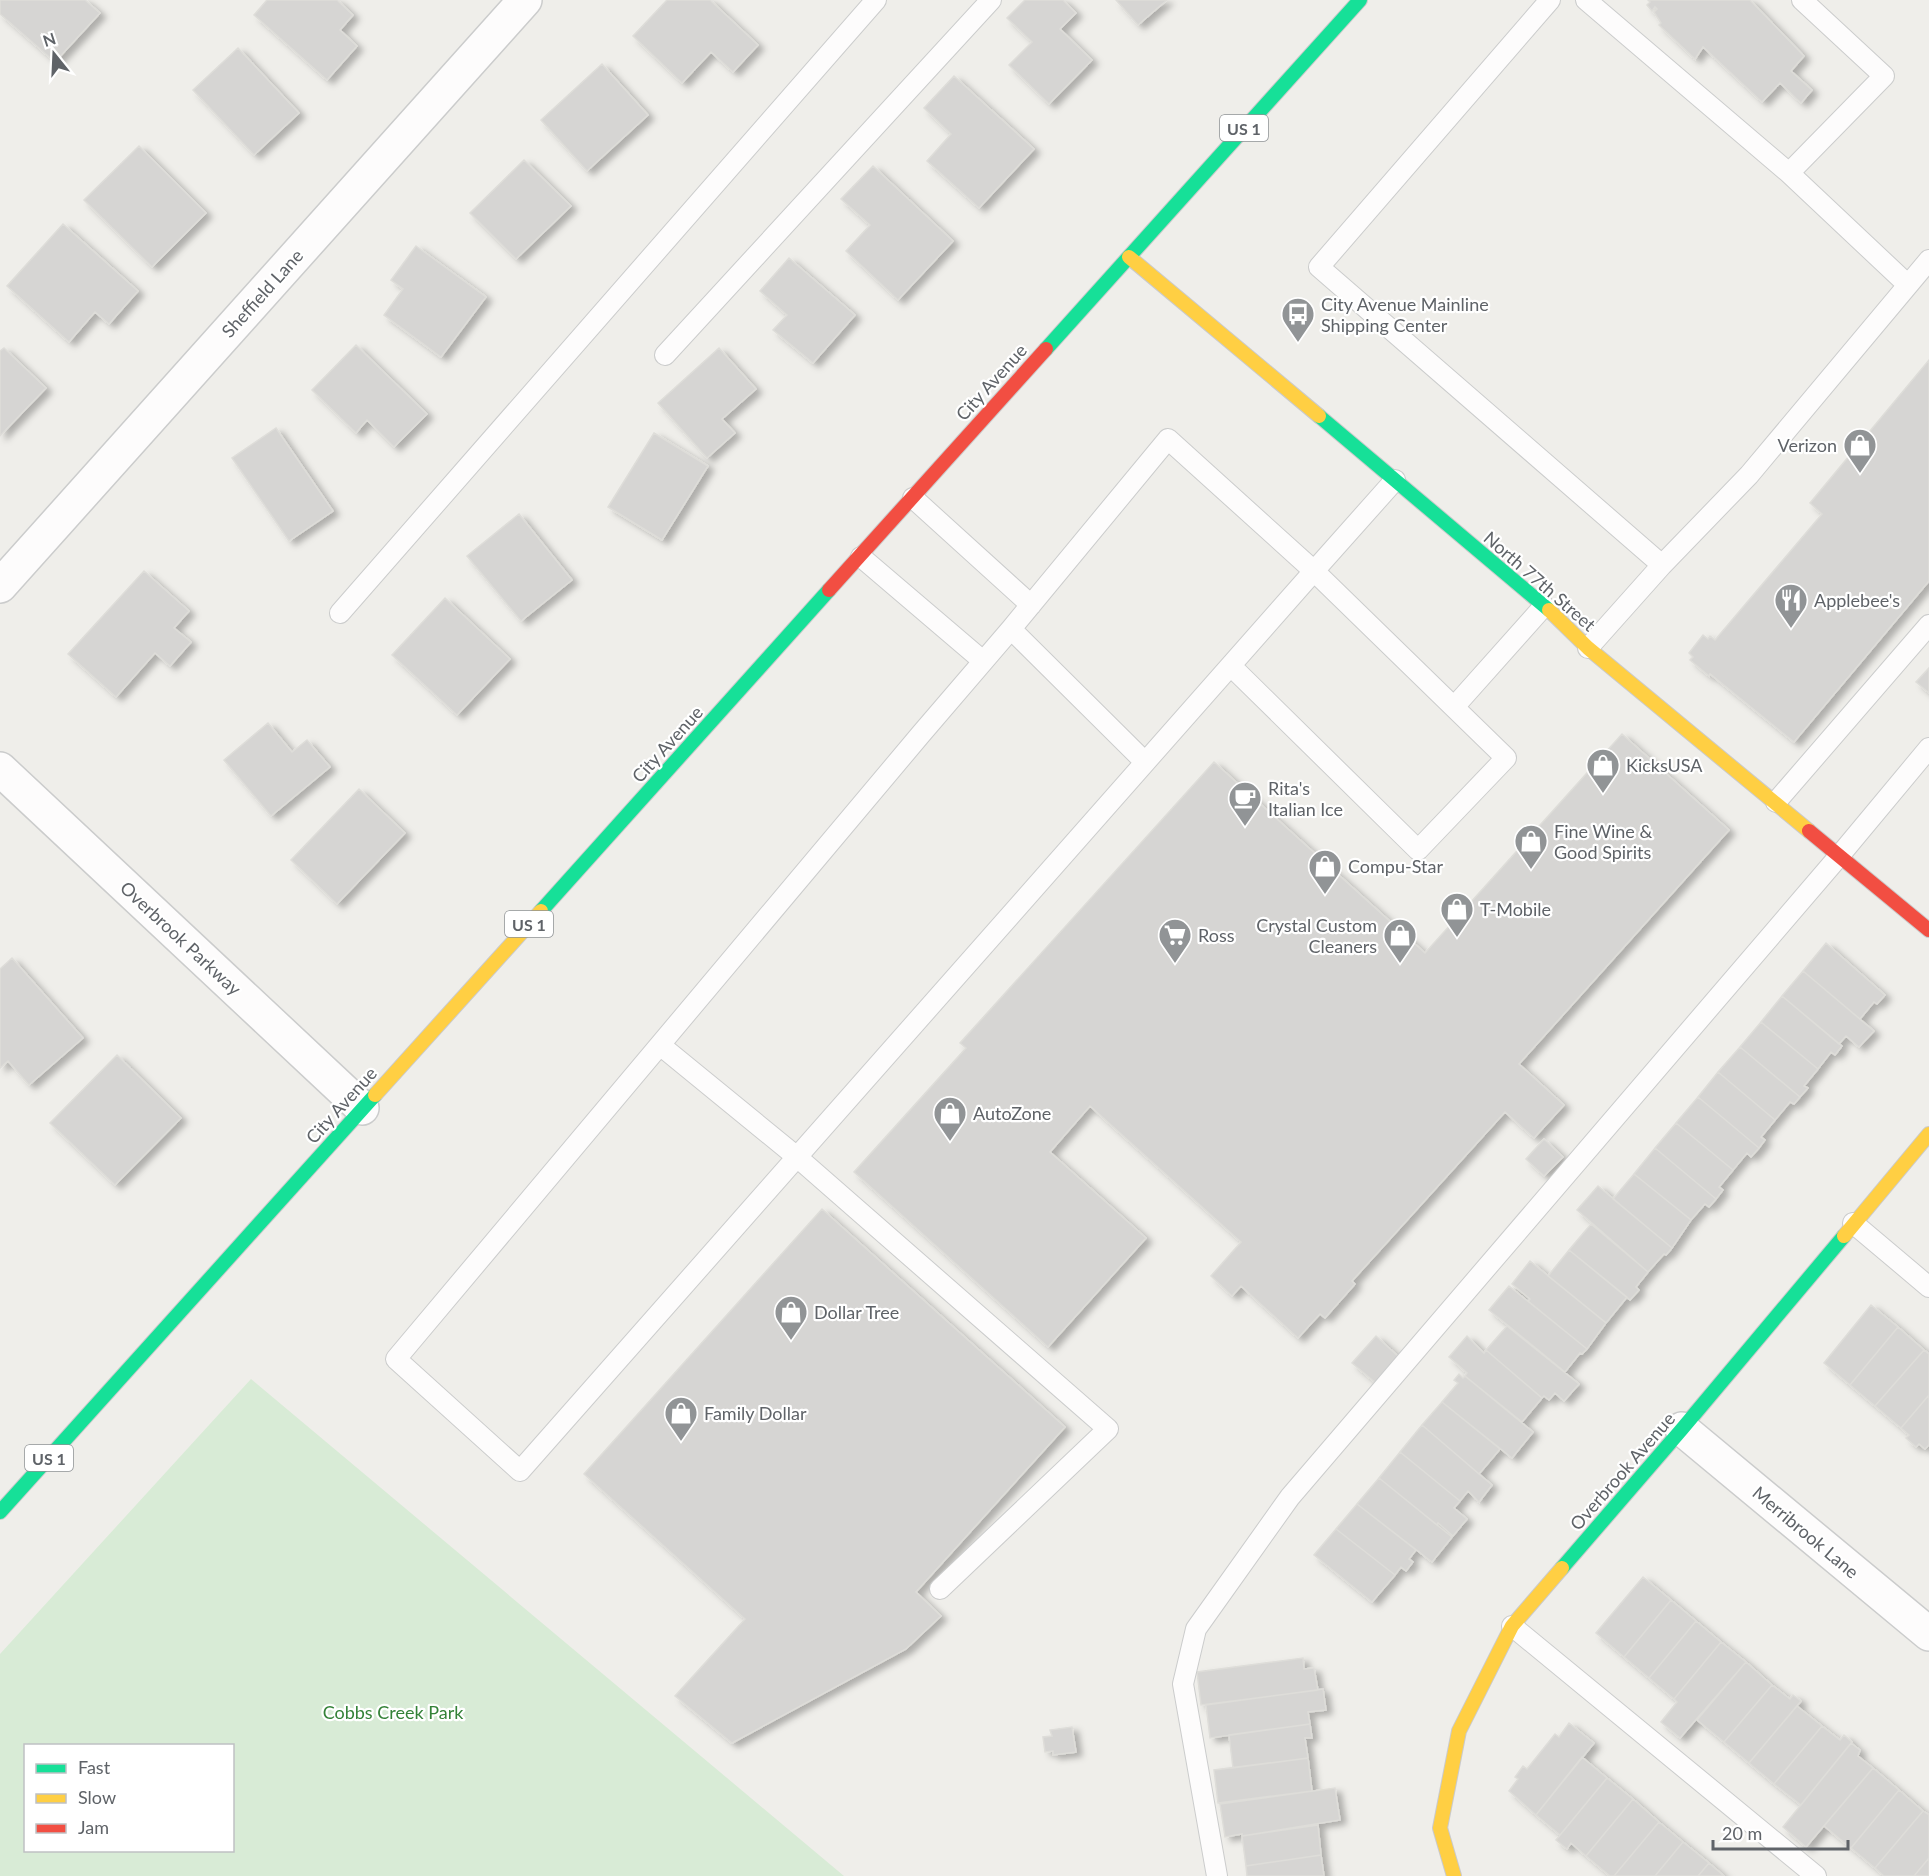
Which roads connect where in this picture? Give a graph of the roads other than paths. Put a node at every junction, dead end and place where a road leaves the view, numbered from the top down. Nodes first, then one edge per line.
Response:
1 (525, 0) edge
2 (876, 0) edge
3 (991, 0) edge
4 (1360, 0) edge
5 (1550, 0) edge
6 (1586, 0) edge
7 (1802, 0) edge
8 (1789, 172) junction
9 (1129, 257) junction
10 (1929, 261) edge
11 (1908, 285) junction
12 (665, 355) dead end
13 (1395, 480) junction
14 (913, 498) junction
15 (861, 556) junction
16 (1662, 565) junction
17 (1314, 571) junction
18 (0, 586) edge
19 (1031, 605) junction
20 (1544, 606) junction
21 (340, 613) dead end
22 (1929, 625) edge
23 (1011, 630) junction
24 (1588, 648) junction
25 (983, 661) junction
26 (1231, 666) junction
27 (1454, 707) junction
28 (1929, 748) edge
29 (1145, 762) junction
30 (0, 769) edge
31 (1776, 802) junction
32 (1840, 855) junction
33 (1929, 930) edge
34 (660, 1045) junction
35 (362, 1108) junction
36 (1929, 1134) edge
37 (797, 1158) junction
38 (1853, 1223) junction
39 (1929, 1287) edge
40 (1682, 1429) junction
41 (0, 1512) edge
42 (940, 1589) dead end
43 (1512, 1626) junction
44 (1929, 1634) edge
45 (1217, 1876) edge
46 (1454, 1876) edge
47 (1816, 1876) edge

1 - 18 street, Sheffield Lane
2 - 21 lane
3 - 12 lane
4 - 9 main road, City Avenue / US 1
5 - 16 lane
6 - 8 lane
7 - 8 lane
8 - 11 lane
9 - 13 main road, North 77th Street
9 - 14 main road, City Avenue / US 1
10 - 11 lane
11 - 16 lane
13 - 17 lane
13 - 20 main road, North 77th Street
14 - 15 main road, City Avenue / US 1
14 - 19 lane
15 - 25 lane
15 - 35 main road, City Avenue / US 1
16 - 24 lane
17 - 19 lane
17 - 26 lane
17 - 27 lane
19 - 23 lane
20 - 24 main road, North 77th Street
20 - 27 lane
22 - 31 lane
23 - 25 lane
23 - 29 lane
24 - 31 main road, North 77th Street
25 - 34 lane
26 - 27 lane
26 - 29 lane
28 - 32 lane
29 - 37 lane
30 - 35 street, Overbrook Parkway
31 - 32 main road, North 77th Street
32 - 33 main road, North 77th Street
32 - 45 lane
34 - 37 lane
34 - 37 lane
35 - 41 main road, City Avenue / US 1
36 - 38 main road, Overbrook Avenue
37 - 42 lane
38 - 39 lane
38 - 40 main road, Overbrook Avenue
40 - 43 main road, Overbrook Avenue
40 - 44 street, Merribrook Lane
43 - 46 main road, Overbrook Avenue
43 - 47 lane

